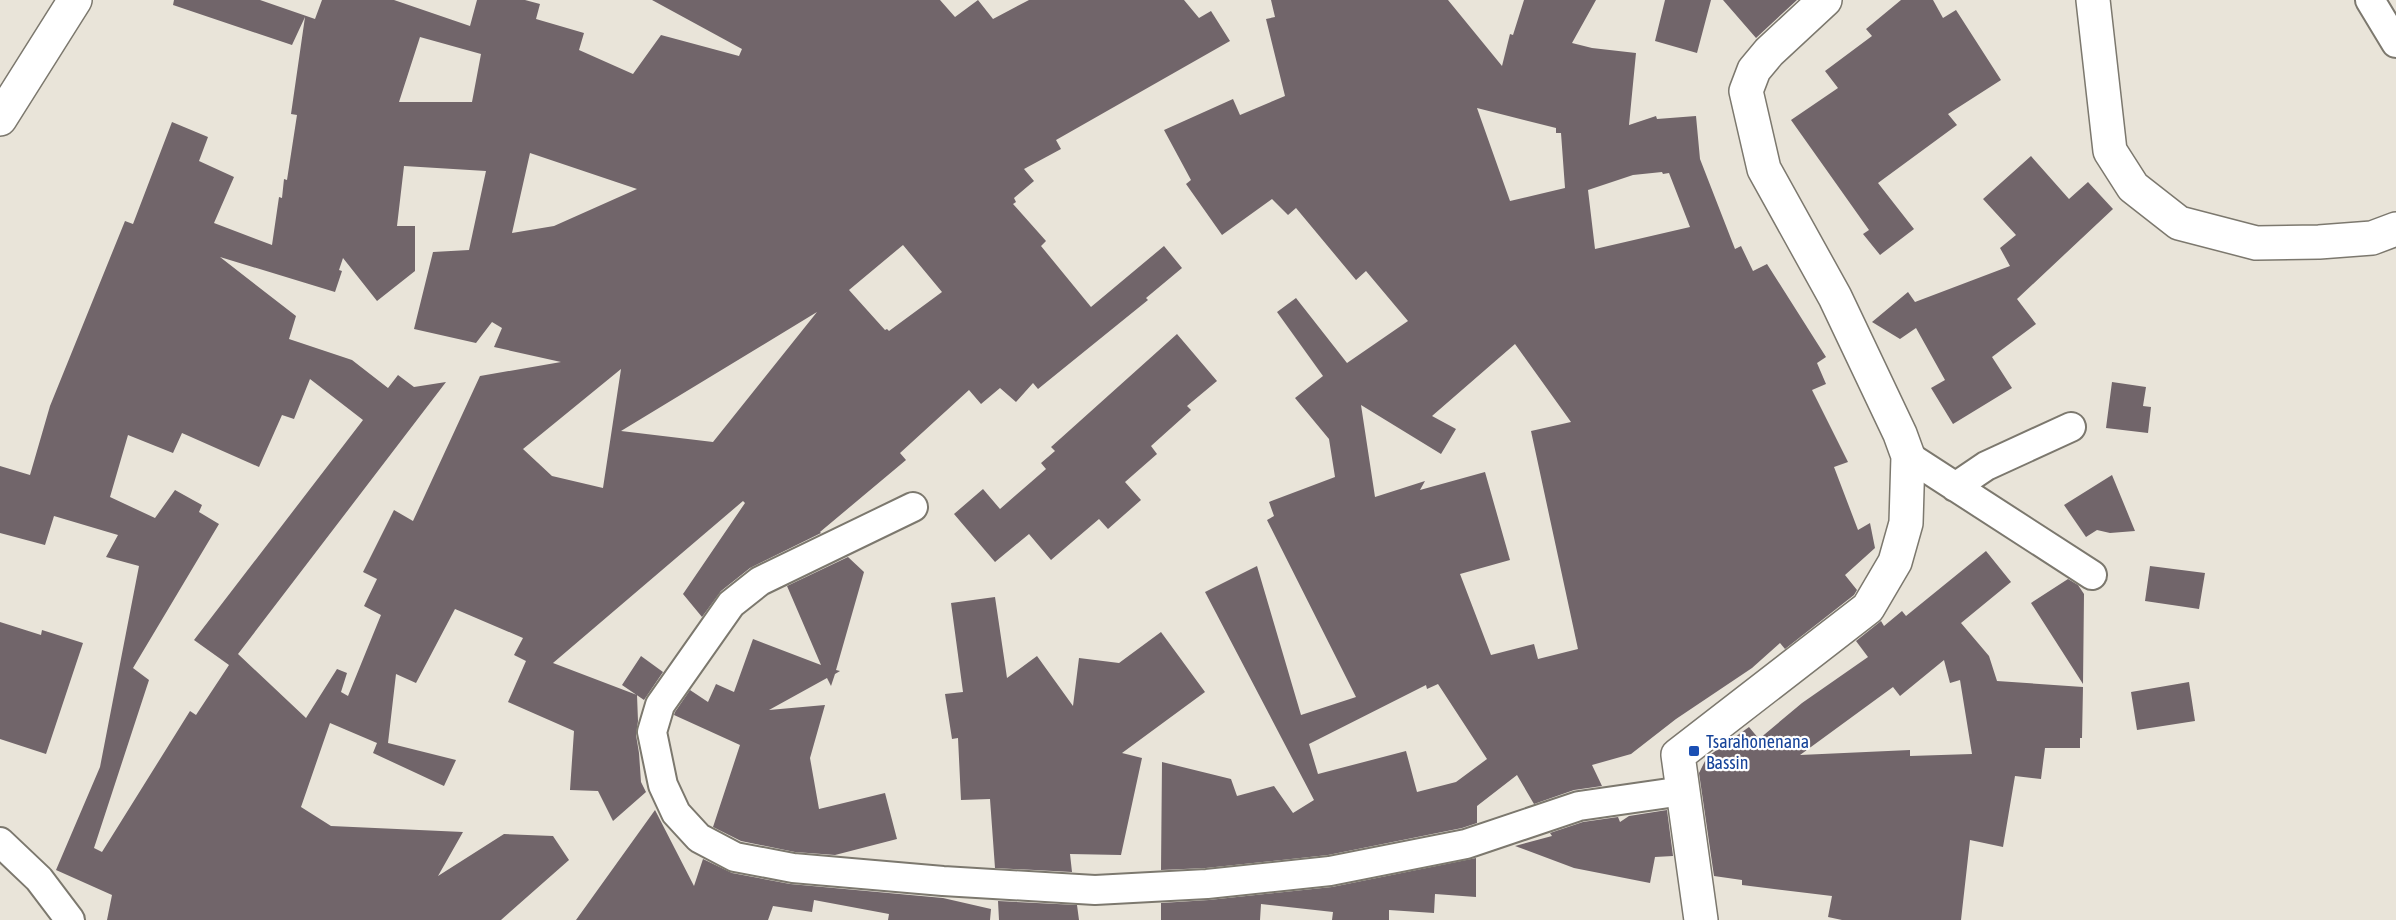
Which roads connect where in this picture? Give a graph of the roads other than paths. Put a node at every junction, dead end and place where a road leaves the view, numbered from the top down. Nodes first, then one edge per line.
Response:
1 (75, 0) edge
2 (1825, 0) edge
3 (2093, 0) edge
4 (2370, 0) edge
5 (2396, 43) edge
6 (0, 119) edge
7 (2396, 229) edge
8 (2072, 427) dead end
9 (1908, 456) junction
10 (1955, 487) junction
11 (914, 507) dead end
12 (2092, 575) dead end
13 (1683, 791) junction
14 (0, 842) edge
15 (70, 920) edge
16 (1701, 920) edge

1 - 6 street
2 - 9 street
3 - 7 street
4 - 5 street
8 - 10 street
9 - 10 street
9 - 13 street
10 - 12 street
11 - 13 street
13 - 16 street
14 - 15 street

